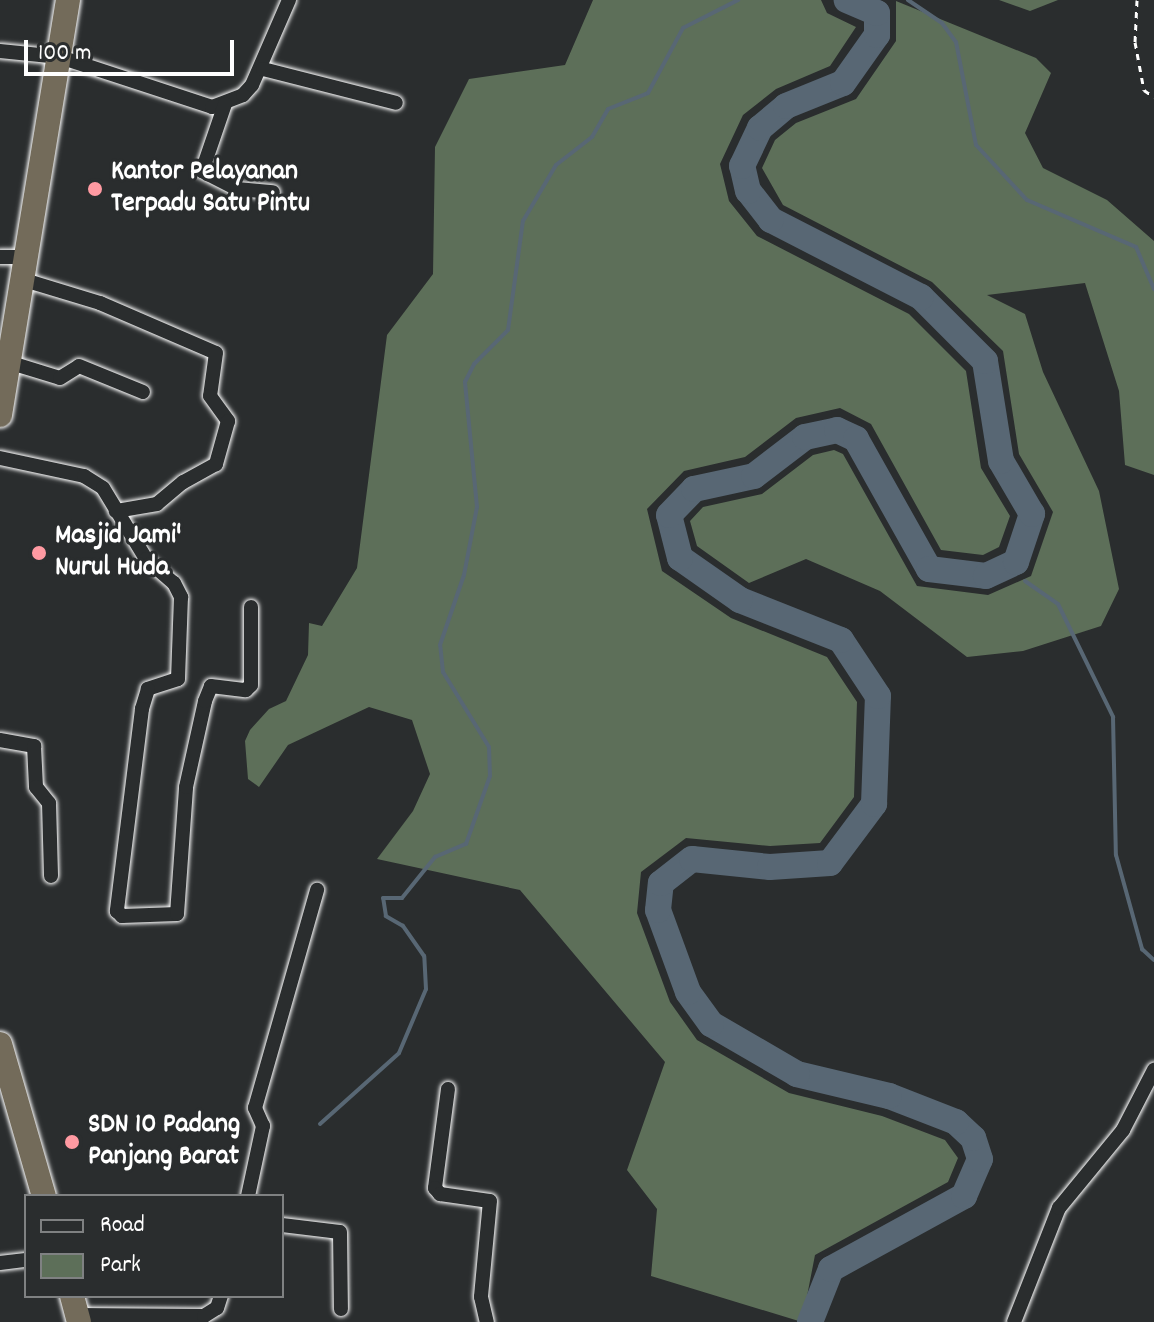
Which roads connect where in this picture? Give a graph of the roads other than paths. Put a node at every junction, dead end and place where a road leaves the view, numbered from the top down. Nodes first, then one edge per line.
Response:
1 (68, 0) edge
2 (289, 0) edge
3 (0, 51) edge
4 (60, 57) junction
5 (263, 69) junction
6 (396, 103) dead end
7 (225, 104) junction
8 (273, 192) dead end
9 (15, 264) edge
10 (8, 362) junction
11 (143, 392) dead end
12 (0, 415) edge
13 (0, 458) edge
14 (116, 511) junction
15 (251, 607) dead end
16 (0, 740) edge
17 (51, 876) dead end
18 (317, 890) dead end
19 (0, 1044) edge
20 (1154, 1070) edge
21 (1149, 1083) edge
22 (448, 1089) dead end
23 (43, 1194) edge
24 (248, 1194) edge
25 (284, 1225) edge
26 (24, 1260) edge
27 (0, 1263) edge
28 (220, 1298) edge
29 (341, 1309) dead end
30 (76, 1311) edge
31 (487, 1322) edge
32 (1014, 1322) edge

1 - 4 highway
2 - 5 street
3 - 4 street
4 - 7 street
4 - 9 highway
5 - 6 street
5 - 7 street
7 - 8 street
9 - 10 highway
9 - 14 street
10 - 11 street
10 - 12 highway
13 - 14 street
14 - 15 street
16 - 17 street
18 - 24 street
19 - 23 highway
20 - 21 street
21 - 32 street
22 - 31 street
25 - 29 street
26 - 27 street
28 - 30 street

